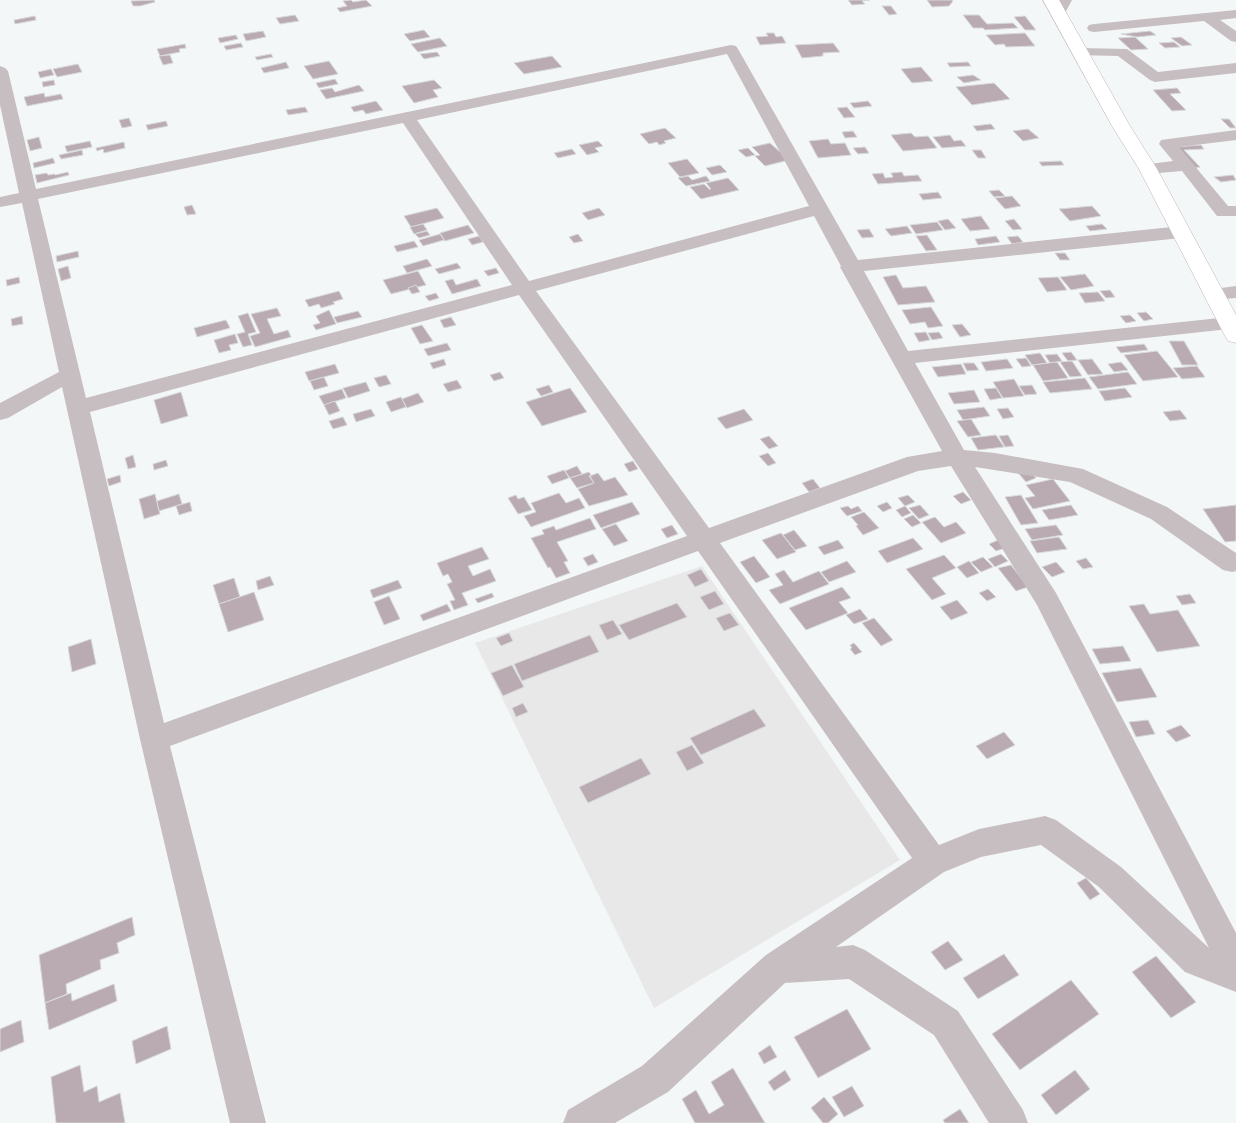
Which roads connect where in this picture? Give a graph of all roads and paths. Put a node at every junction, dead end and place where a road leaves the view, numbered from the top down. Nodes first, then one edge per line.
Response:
1 (1058, 4) edge
2 (1236, 14) edge
3 (1207, 17) junction
4 (1094, 28) dead end
5 (1236, 38) edge
6 (1081, 52) junction
7 (1236, 68) edge
8 (1, 78) edge
9 (408, 117) junction
10 (1236, 135) edge
11 (1186, 165) junction
12 (1148, 169) junction
13 (28, 196) junction
14 (0, 202) edge
15 (818, 209) junction
16 (1236, 211) edge
17 (1181, 232) junction
18 (850, 267) junction
19 (524, 288) junction
20 (1236, 292) edge
21 (1213, 294) junction
22 (1233, 330) edge
23 (901, 358) junction
24 (70, 375) junction
25 (77, 408) junction
26 (0, 413) edge
27 (957, 457) junction
28 (703, 539) junction
29 (1232, 563) dead end
30 (154, 739) junction
31 (933, 862) junction
32 (778, 967) junction
33 (1236, 967) edge
34 (1236, 975) edge
35 (248, 1123) edge
36 (581, 1123) edge
37 (1010, 1123) edge

1 - 6 main road
2 - 3 street
3 - 4 street
3 - 5 street
6 - 7 street
6 - 12 main road
8 - 13 street
9 - 13 street
9 - 15 street
9 - 19 street
10 - 11 street
11 - 12 street
11 - 16 street
12 - 17 main road
13 - 14 street
13 - 24 street
15 - 18 street
15 - 19 street
17 - 18 street
17 - 21 main road
18 - 23 street
19 - 25 street
19 - 28 street
20 - 21 street
21 - 22 main road
22 - 23 street
23 - 27 street
24 - 25 street
24 - 26 street
25 - 30 street
27 - 28 street
27 - 29 street
27 - 33 street
28 - 30 street
28 - 31 street
30 - 35 street
31 - 32 street
31 - 34 street
32 - 36 street
32 - 37 street

